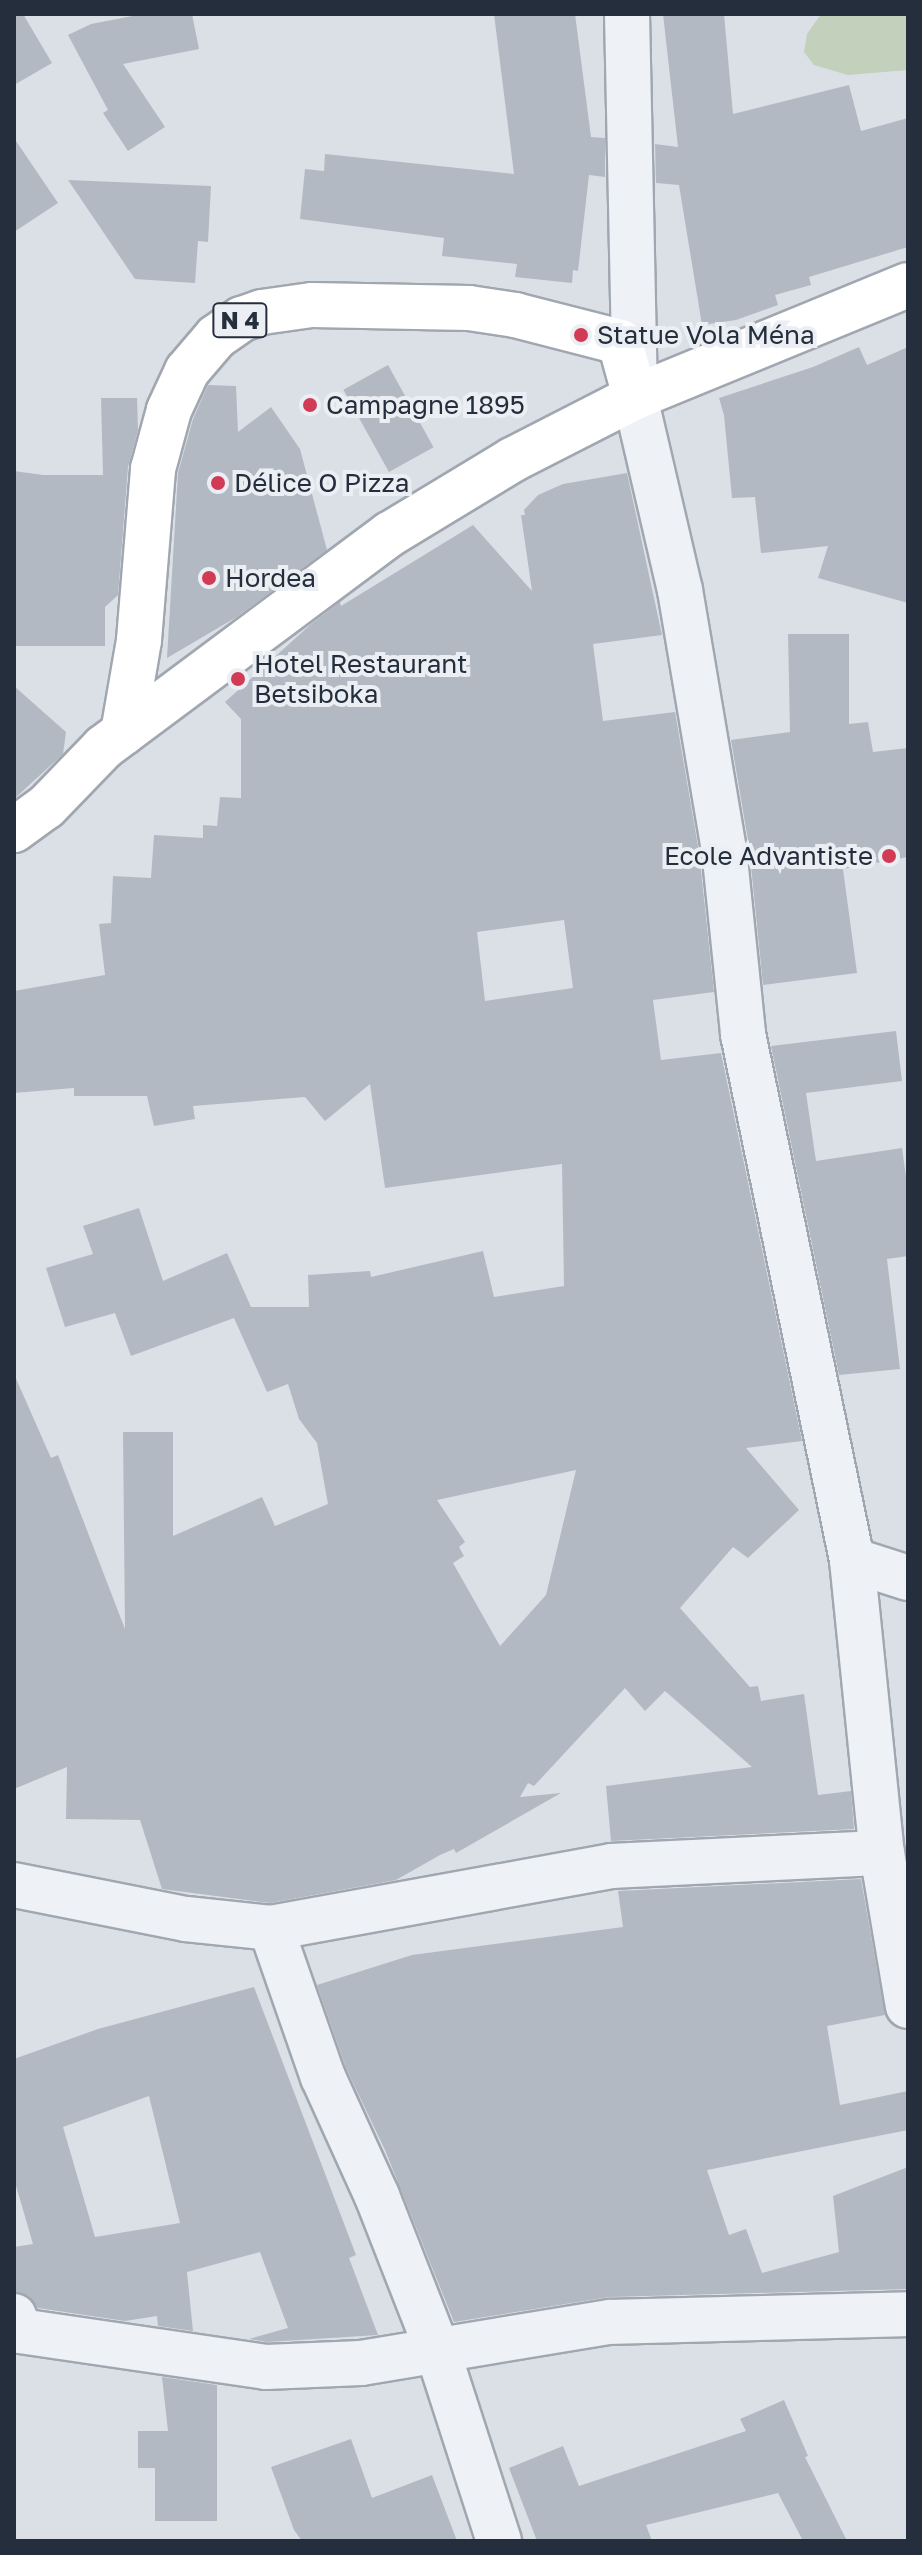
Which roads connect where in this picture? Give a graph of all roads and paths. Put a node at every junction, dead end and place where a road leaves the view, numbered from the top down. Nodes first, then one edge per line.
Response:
1 (627, 14) edge
2 (908, 285) edge
3 (635, 397) junction
4 (123, 733) junction
5 (14, 830) edge
6 (852, 1560) junction
7 (908, 1578) edge
8 (882, 1853) junction
9 (14, 1885) edge
10 (271, 1928) junction
11 (908, 2006) edge
12 (908, 2314) edge
13 (16, 2327) edge
14 (437, 2349) junction
15 (499, 2541) edge

1 - 3 street
2 - 3 main road
3 - 4 main road
3 - 4 main road, N 4
3 - 6 street
4 - 5 main road
6 - 7 street
6 - 8 street
8 - 10 street
8 - 11 street
9 - 10 street
10 - 14 street
12 - 14 street
13 - 14 street
14 - 15 street

